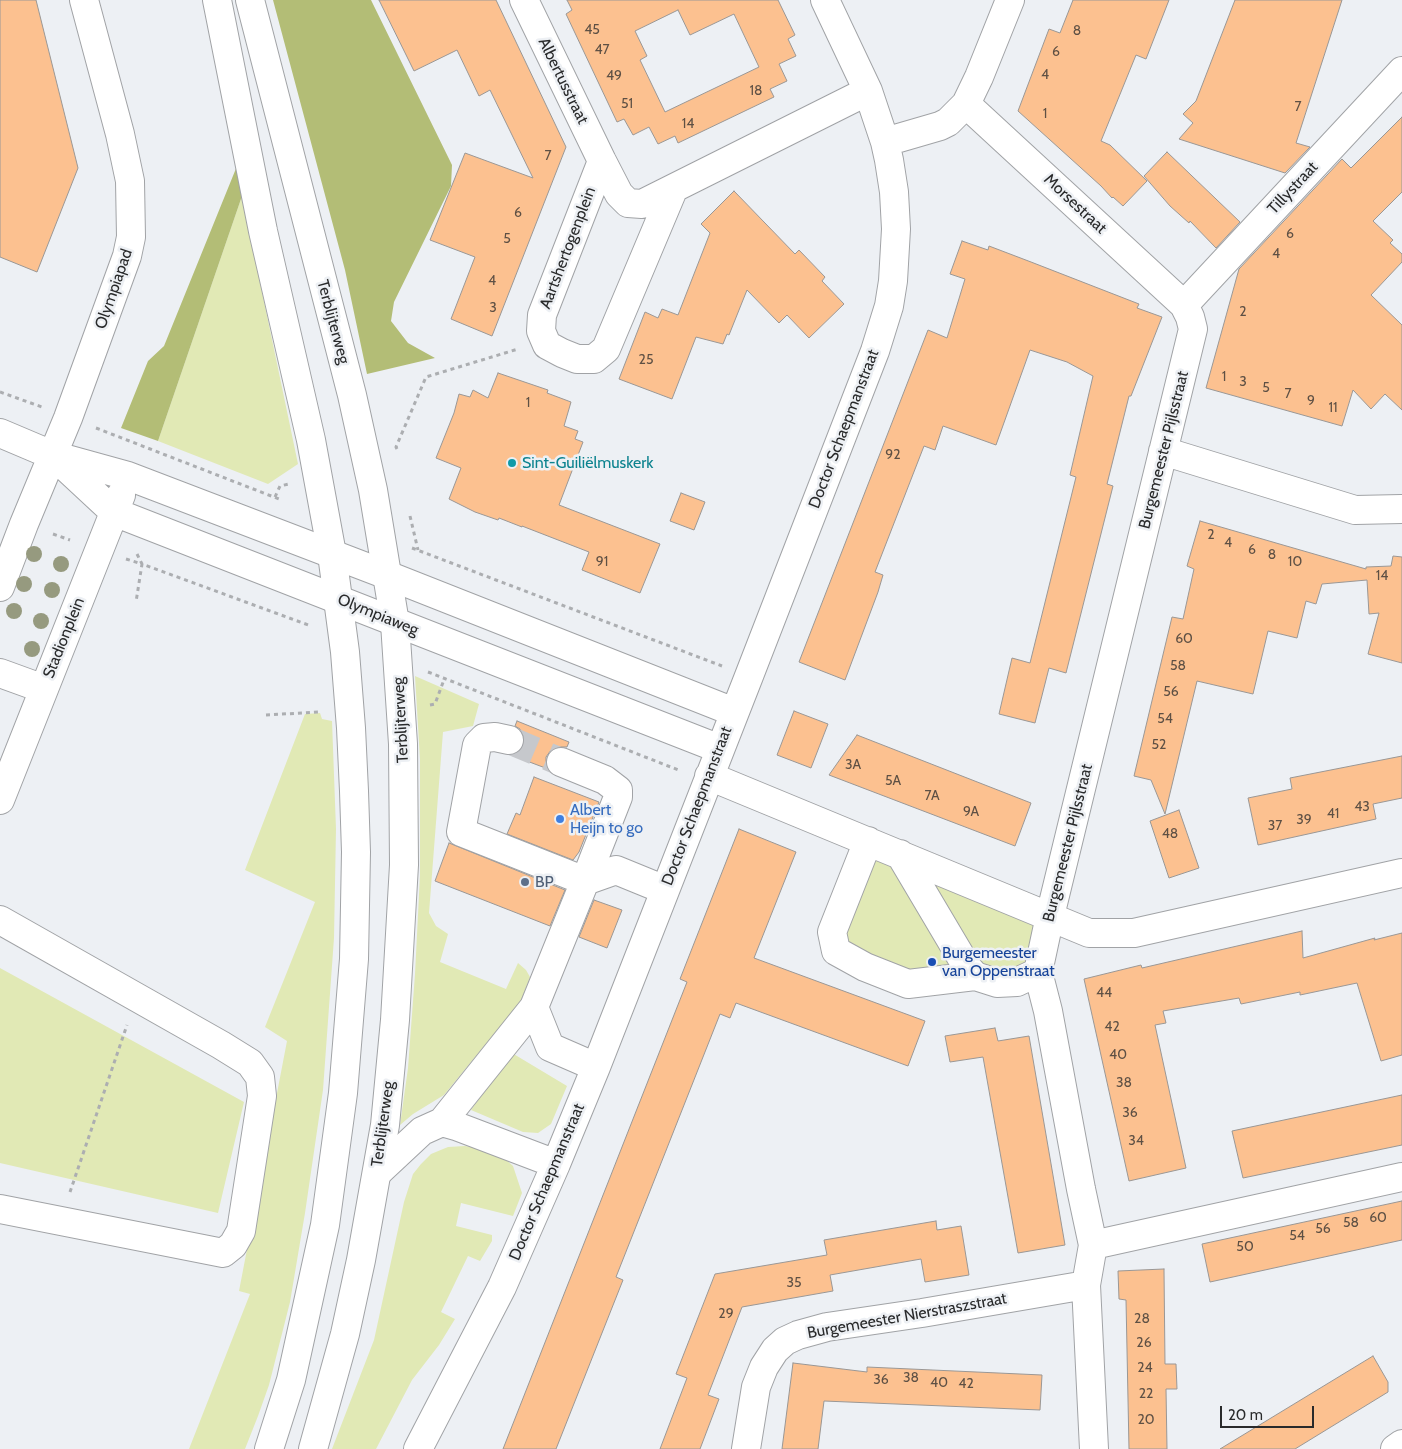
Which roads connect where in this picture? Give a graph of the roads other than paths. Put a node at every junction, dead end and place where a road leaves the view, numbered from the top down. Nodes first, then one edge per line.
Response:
1 (84, 0) edge
2 (217, 0) edge
3 (250, 0) edge
4 (524, 0) edge
5 (824, 0) edge
6 (1010, 0) edge
7 (1402, 71) edge
8 (868, 92) junction
9 (966, 104) junction
10 (885, 142) junction
11 (602, 161) junction
12 (673, 190) junction
13 (1184, 305) junction
14 (0, 433) edge
15 (1163, 451) junction
16 (52, 455) junction
17 (128, 476) junction
18 (1402, 509) edge
19 (114, 512) junction
20 (332, 554) junction
21 (387, 575) junction
22 (0, 587) edge
23 (338, 599) junction
24 (395, 623) junction
25 (0, 672) edge
26 (44, 689) junction
27 (734, 712) junction
28 (509, 740) tunnel mouth
29 (720, 749) junction
30 (561, 762) tunnel mouth
31 (708, 779) junction
32 (0, 800) edge
33 (868, 841) junction
34 (900, 854) junction
35 (1402, 873) edge
36 (585, 881) junction
37 (665, 890) junction
38 (1050, 916) junction
39 (0, 920) edge
40 (1038, 972) junction
41 (975, 976) junction
42 (534, 1008) junction
43 (596, 1066) junction
44 (442, 1122) junction
45 (556, 1164) junction
46 (377, 1174) junction
47 (1402, 1177) edge
48 (0, 1209) edge
49 (1093, 1245) junction
50 (1086, 1285) junction
51 (1402, 1444) edge
52 (269, 1449) edge
53 (313, 1449) edge
54 (418, 1449) edge
55 (746, 1449) edge
56 (1094, 1449) edge
57 (1395, 1449) edge

1 - 16 street, Olympiapad
2 - 20 street
3 - 21 street, Terblijterweg
4 - 11 street, Albertusstraat
5 - 8 street, Doctor Schaepmanstraat
6 - 9 street
7 - 13 street, Tillystraat
8 - 10 street, Doctor Schaepmanstraat
8 - 12 street, Aartshertogenplein
9 - 10 street
9 - 13 street, Morsestraat
10 - 27 street, Doctor Schaepmanstraat
11 - 12 street, Aartshertogenplein
11 - 12 street, Aartshertogenplein
13 - 15 street, Burgemeester Pijlsstraat
14 - 16 street, Olympiaweg
15 - 18 street
15 - 38 street, Burgemeester Pijlsstraat
16 - 17 street, Olympiaweg
16 - 19 street, Olympiaweg
16 - 22 street
17 - 19 street, Stadionplein
17 - 20 street, Olympiaweg
19 - 23 street, Olympiaweg
19 - 26 street, Stadionplein
20 - 21 street, Olympiaweg
20 - 23 street
21 - 24 street, Terblijterweg
21 - 27 street, Olympiaweg
23 - 24 street, Olympiaweg
23 - 52 street
24 - 29 street, Olympiaweg
24 - 46 street, Terblijterweg
25 - 26 street
26 - 32 street, Stadionplein
27 - 29 street, Doctor Schaepmanstraat
28 - 36 street
29 - 31 street, Doctor Schaepmanstraat
30 - 36 street
31 - 33 street
31 - 37 street, Doctor Schaepmanstraat
33 - 34 street
33 - 41 street
34 - 38 street
34 - 41 street
35 - 38 street
36 - 37 street
36 - 42 street
37 - 43 street, Doctor Schaepmanstraat
38 - 40 street, Burgemeester Pijlsstraat
39 - 48 street
40 - 41 street
40 - 49 street, Burgemeester Pijlsstraat
42 - 43 street
42 - 44 street
43 - 45 street, Doctor Schaepmanstraat
44 - 45 street
44 - 46 street
45 - 54 street, Doctor Schaepmanstraat
46 - 53 street, Terblijterweg
47 - 49 street
49 - 50 street, Burgemeester Pijlsstraat
50 - 55 street, Burgemeester Nierstraszstraat
50 - 56 street, Burgemeester Pijlsstraat
51 - 57 street

